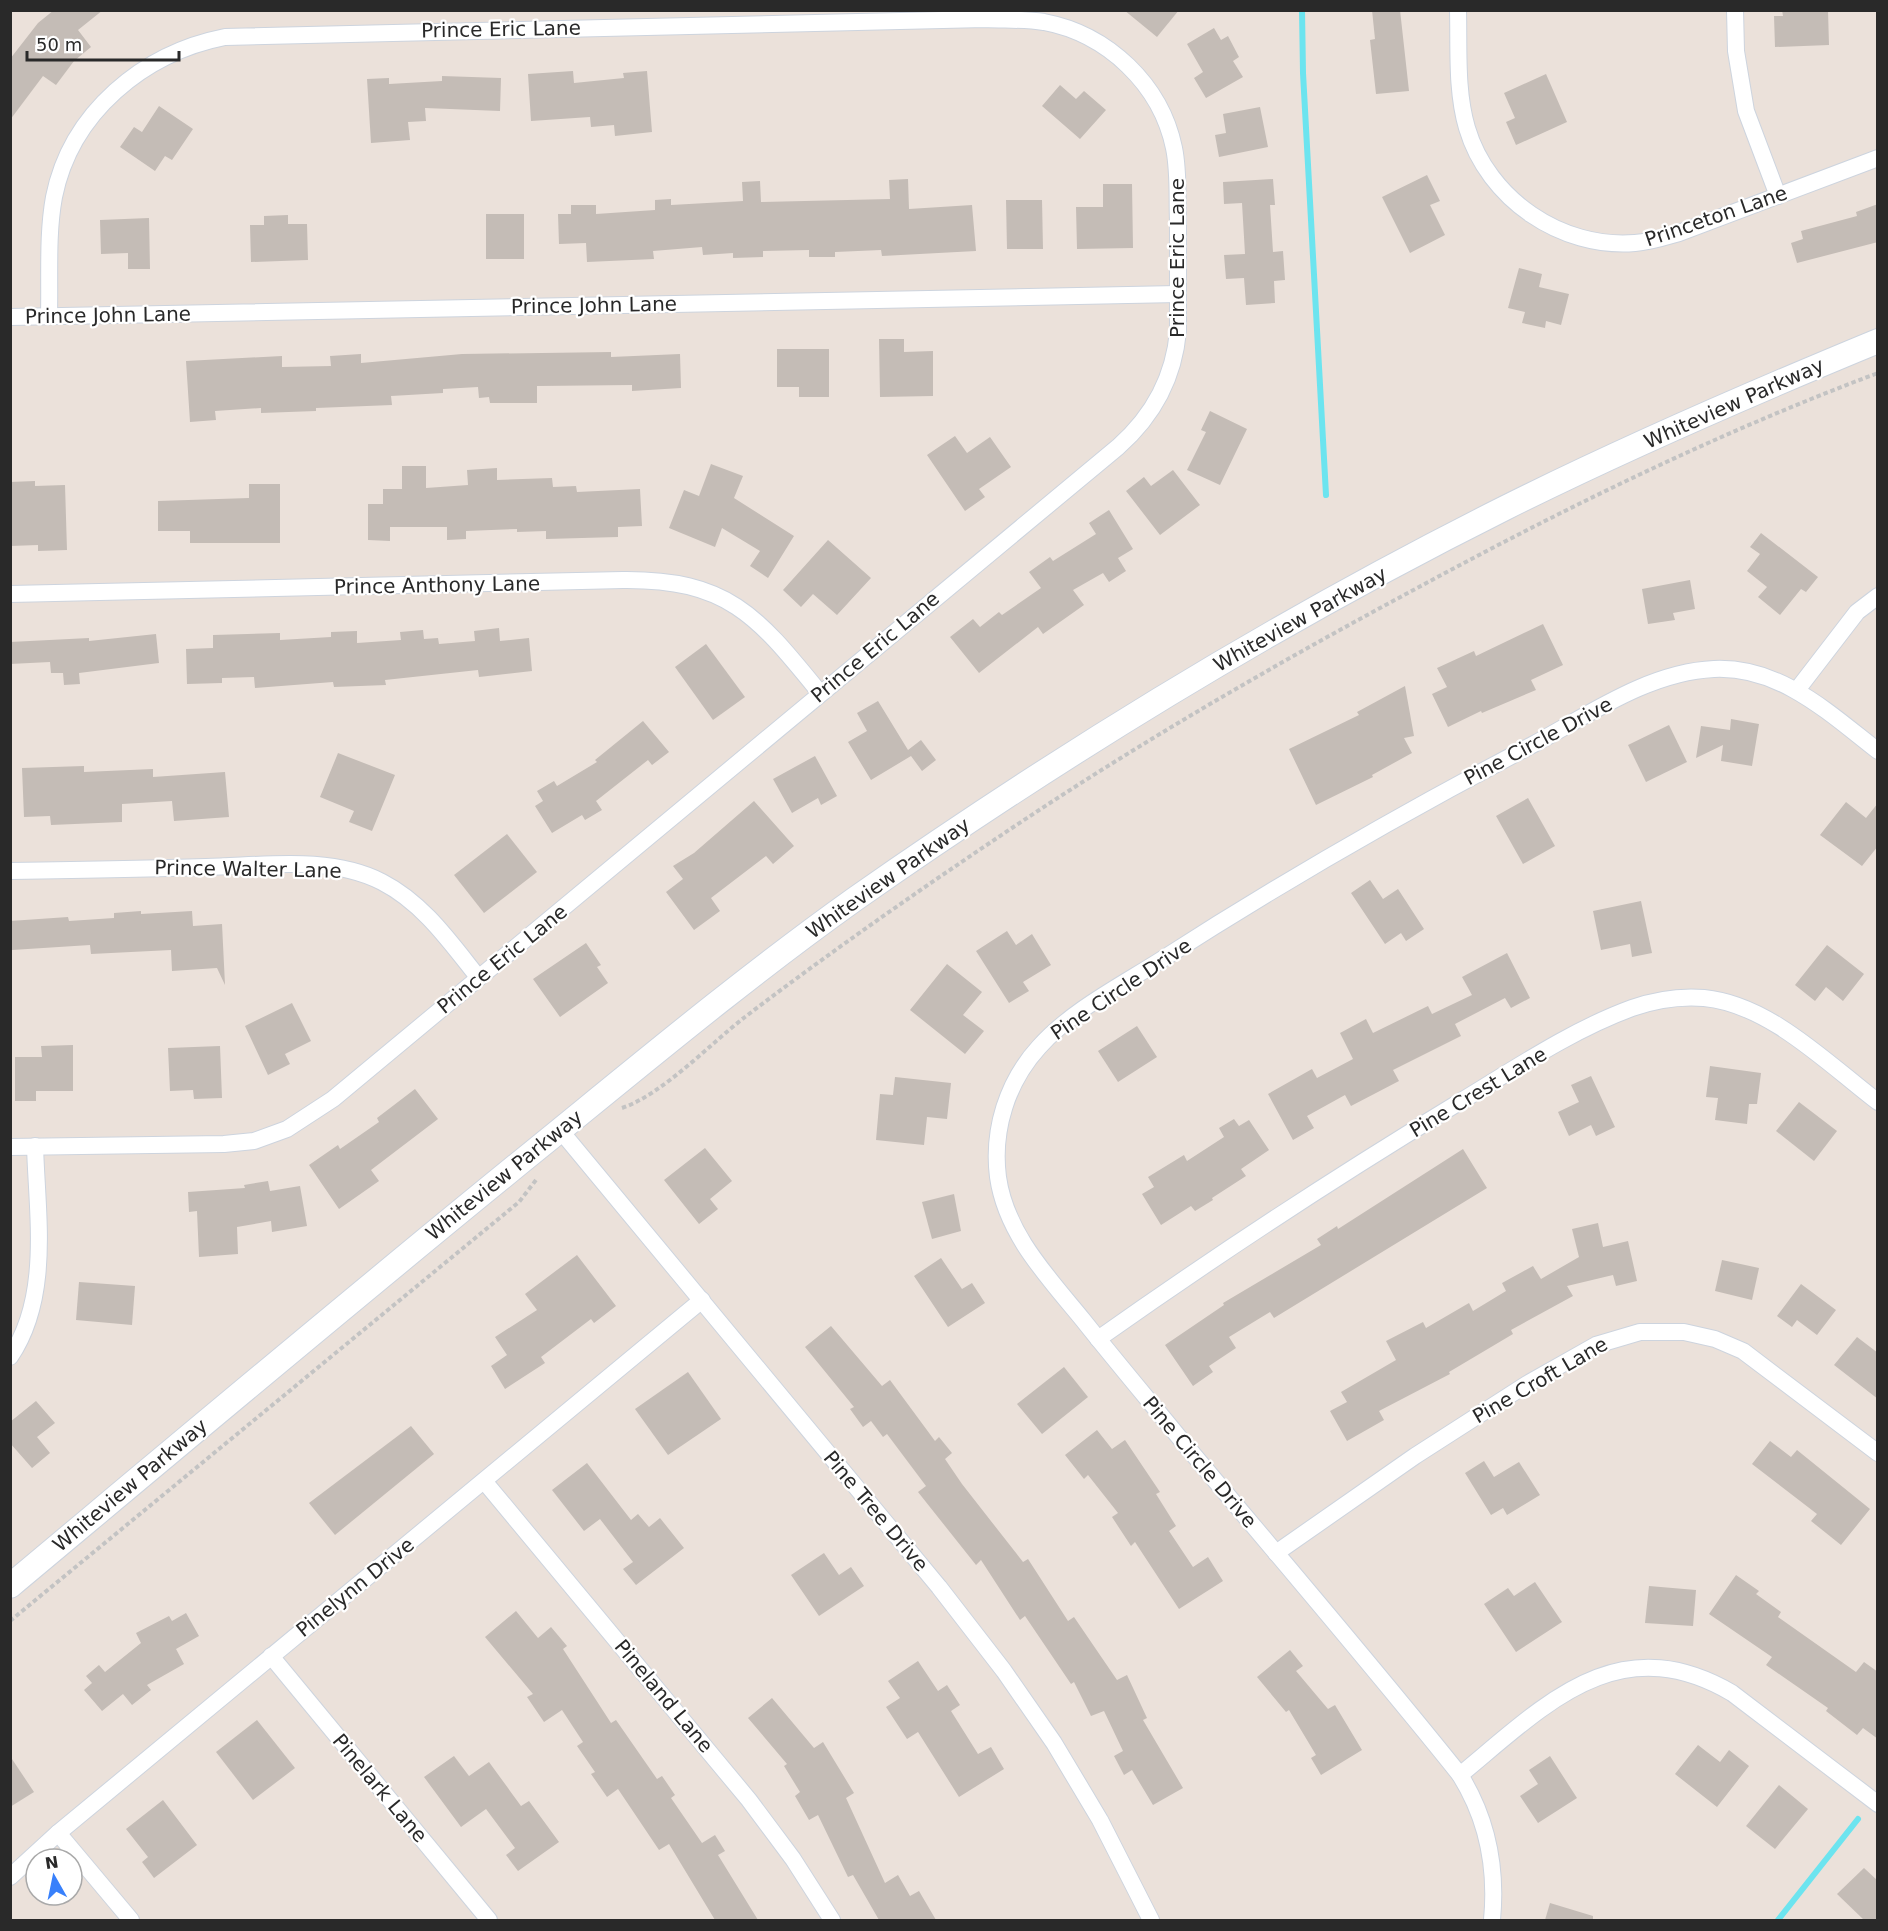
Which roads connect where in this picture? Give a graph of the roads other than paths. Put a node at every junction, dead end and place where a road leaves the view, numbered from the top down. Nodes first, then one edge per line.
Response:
1 (1458, 10) edge
2 (1735, 10) edge
3 (1878, 158) edge
4 (1778, 196) junction
5 (1178, 294) junction
6 (50, 316) junction
7 (10, 317) edge
8 (1878, 341) edge
9 (10, 594) edge
10 (1878, 596) edge
11 (1797, 690) junction
12 (820, 693) junction
13 (1878, 751) edge
14 (10, 871) edge
15 (478, 977) junction
16 (1878, 1102) edge
17 (560, 1130) junction
18 (35, 1146) junction
19 (10, 1147) edge
20 (702, 1300) junction
21 (1098, 1339) junction
22 (10, 1357) edge
23 (1878, 1453) edge
24 (484, 1480) junction
25 (1276, 1553) junction
26 (10, 1586) edge
27 (271, 1656) junction
28 (1460, 1775) junction
29 (1878, 1804) edge
30 (58, 1833) junction
31 (10, 1877) edge
32 (131, 1920) edge
33 (489, 1920) edge
34 (832, 1920) edge
35 (1151, 1920) edge
36 (1492, 1920) edge

1 - 4 street, Princeton Lane
2 - 4 street
3 - 4 street, Princeton Lane
5 - 6 street, Prince John Lane
5 - 6 street, Prince Eric Lane
5 - 12 street, Prince Eric Lane
6 - 7 street, Prince John Lane
8 - 17 street, Whiteview Parkway
9 - 12 street, Prince Anthony Lane
10 - 11 street
11 - 13 street, Pine Circle Drive
11 - 21 street, Pine Circle Drive
12 - 15 street, Prince Eric Lane
14 - 15 street, Prince Walter Lane
15 - 18 street, Prince Eric Lane
16 - 21 street, Pine Crest Lane
17 - 20 street, Pine Tree Drive
17 - 26 street, Whiteview Parkway
18 - 19 street, Prince Eric Lane
18 - 22 street
20 - 24 street, Pinelynn Drive
20 - 35 street, Pine Tree Drive
21 - 25 street, Pine Circle Drive
23 - 25 street, Pine Croft Lane
24 - 27 street, Pinelynn Drive
24 - 34 street, Pineland Lane
25 - 28 street, Pine Circle Drive
27 - 30 street, Pinelynn Drive
27 - 33 street, Pinelark Lane
28 - 29 street
28 - 36 street, Pine Circle Drive
30 - 31 street, Pinelynn Drive
30 - 32 street

